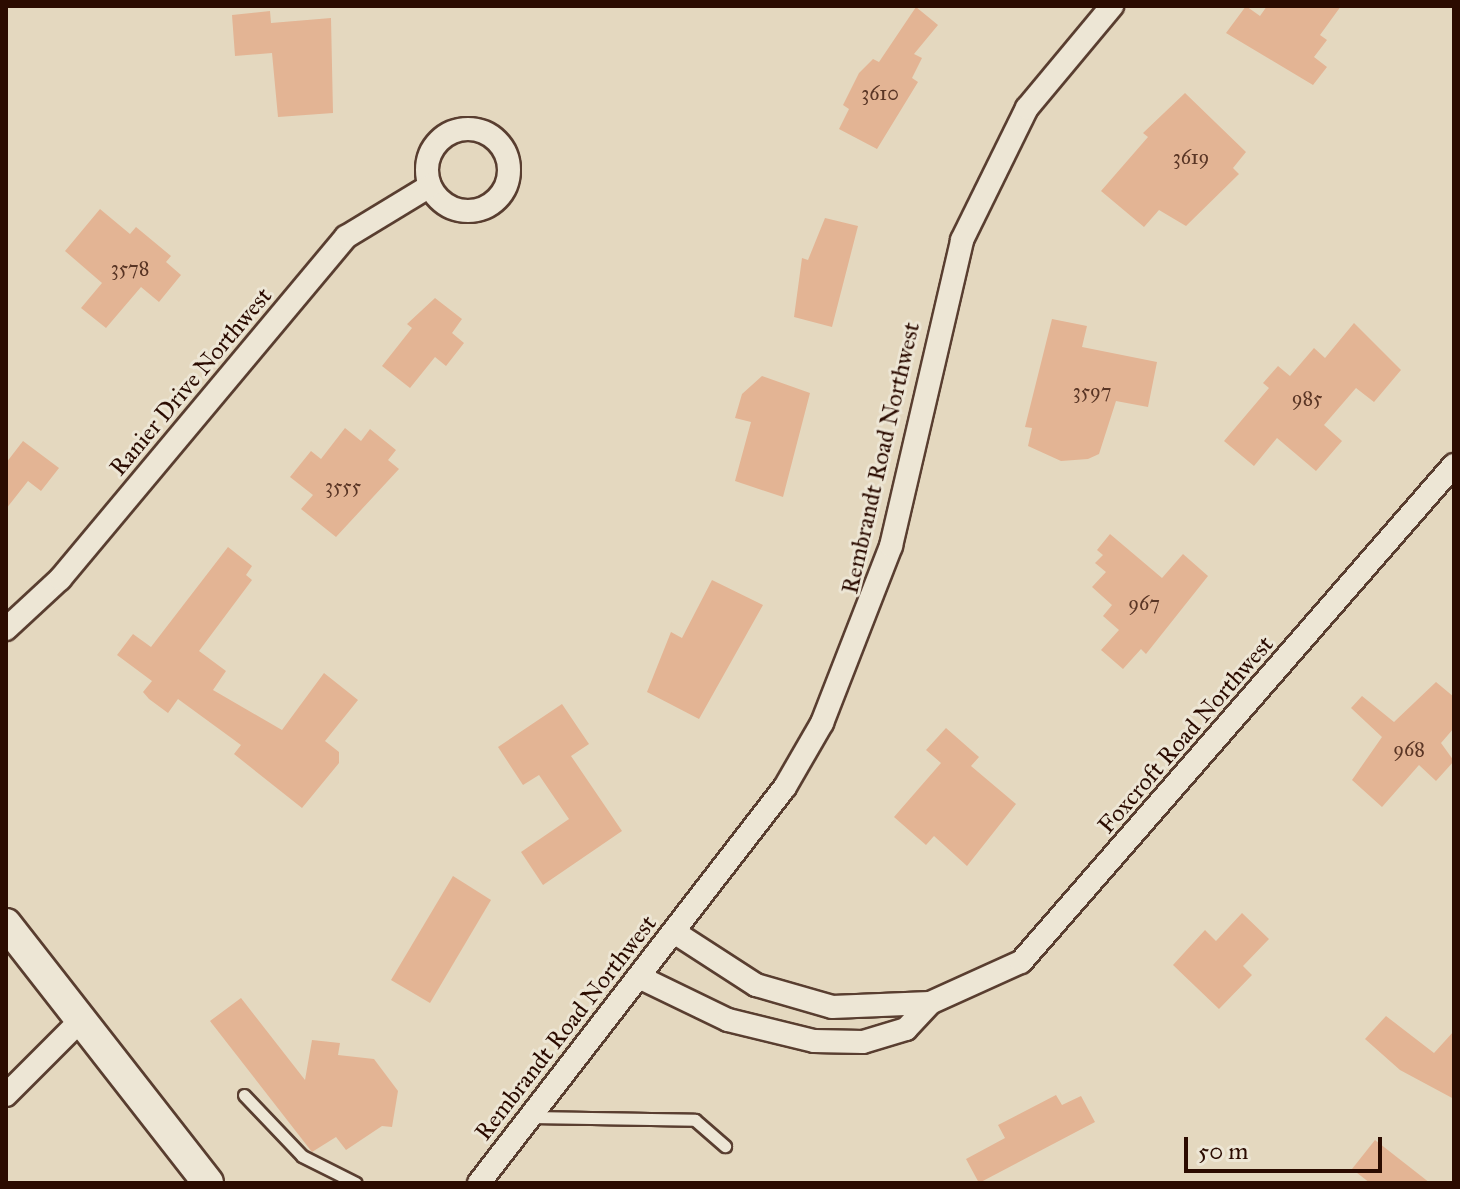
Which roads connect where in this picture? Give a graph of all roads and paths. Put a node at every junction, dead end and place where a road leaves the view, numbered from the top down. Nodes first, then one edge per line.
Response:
1 (1112, 6) edge
2 (430, 186) dead end
3 (1454, 465) edge
4 (6, 629) edge
5 (6, 924) edge
6 (674, 932) junction
7 (639, 977) junction
8 (930, 1003) junction
9 (81, 1020) junction
10 (6, 1095) edge
11 (244, 1095) dead end
12 (530, 1117) junction
13 (725, 1146) dead end
14 (208, 1183) edge
15 (356, 1183) edge
16 (479, 1183) edge

1 - 6 street, Rembrandt Road Northwest
2 - 4 street, Ranier Drive Northwest
3 - 8 street, Foxcroft Road Northwest
5 - 9 main road
6 - 7 street, Rembrandt Road Northwest
6 - 8 street, Foxcroft Road Northwest
7 - 8 street, Foxcroft Road Northwest
7 - 12 street, Rembrandt Road Northwest
9 - 10 street
9 - 14 main road
11 - 15 lane
12 - 13 lane
12 - 16 street, Rembrandt Road Northwest

